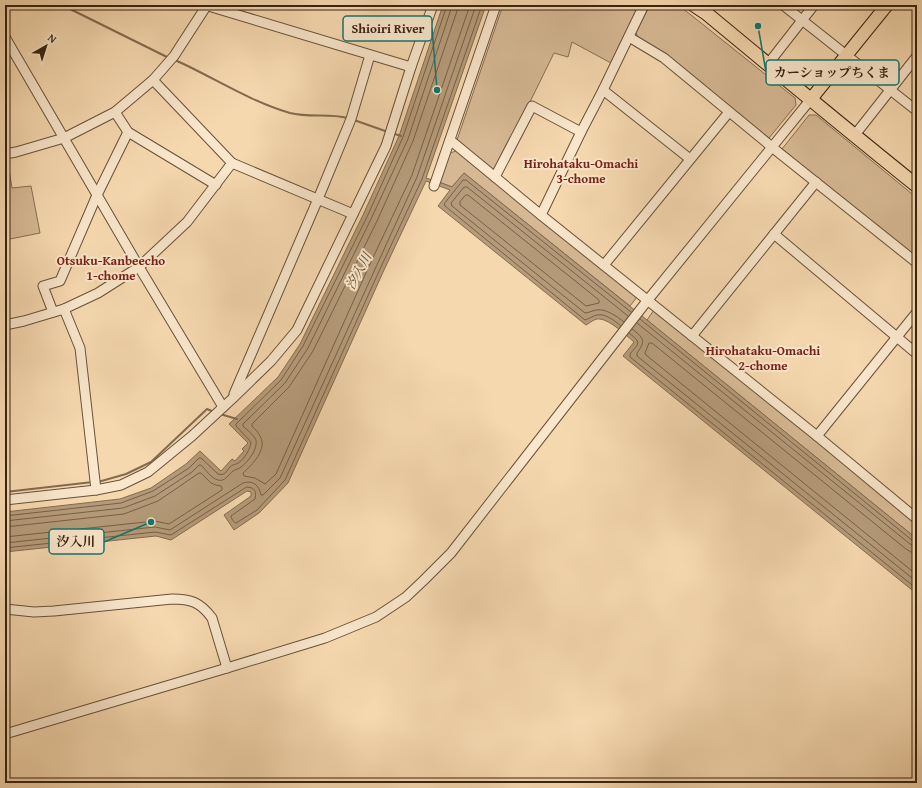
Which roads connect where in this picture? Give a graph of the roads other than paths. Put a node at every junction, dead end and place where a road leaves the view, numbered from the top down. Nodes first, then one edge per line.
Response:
1 (207, 5) edge
2 (433, 5) edge
3 (496, 5) edge
4 (644, 5) edge
5 (694, 5) edge
6 (784, 5) edge
7 (814, 5) edge
8 (887, 5) edge
9 (802, 20) junction
10 (5, 37) edge
11 (629, 37) junction
12 (370, 55) junction
13 (846, 55) junction
14 (917, 56) edge
15 (768, 64) junction
16 (412, 67) junction
17 (153, 80) junction
18 (604, 90) junction
19 (890, 90) junction
20 (811, 99) junction
21 (114, 112) junction
22 (729, 112) junction
23 (917, 112) edge
24 (128, 132) junction
25 (581, 132) junction
26 (854, 136) junction
27 (64, 138) junction
28 (450, 140) junction
29 (772, 147) junction
30 (5, 154) edge
31 (690, 159) junction
32 (232, 163) junction
33 (495, 177) junction
34 (816, 182) junction
35 (435, 183) dead end
36 (216, 185) junction
37 (917, 186) edge
38 (97, 195) junction
39 (318, 199) junction
40 (353, 214) junction
41 (541, 215) junction
42 (774, 234) junction
43 (917, 263) edge
44 (604, 265) junction
45 (139, 267) junction
46 (648, 301) junction
47 (64, 309) junction
48 (53, 312) junction
49 (917, 312) edge
50 (5, 325) edge
51 (692, 336) junction
52 (897, 337) junction
53 (917, 354) edge
54 (232, 399) junction
55 (223, 407) junction
56 (817, 436) junction
57 (96, 490) junction
58 (5, 500) edge
59 (917, 519) edge
60 (5, 609) edge
61 (228, 668) junction
62 (5, 734) edge

1 - 12 street
1 - 17 street
2 - 16 street
3 - 28 street
4 - 11 street
5 - 15 highway
6 - 9 street
7 - 9 street
8 - 13 main road
9 - 13 street
9 - 15 street
10 - 27 street
11 - 18 street
11 - 22 street
12 - 16 street
12 - 39 street
13 - 19 street
13 - 20 main road
14 - 19 street
15 - 20 highway
16 - 40 street
17 - 21 street
17 - 32 street
18 - 25 street
18 - 31 street
19 - 23 street
19 - 26 street
20 - 26 highway
20 - 29 street
21 - 24 street
21 - 27 street
22 - 29 street
22 - 31 street
24 - 36 street
24 - 38 street
25 - 33 street
25 - 41 street
26 - 37 highway
27 - 30 street
27 - 38 street
28 - 33 street
28 - 35 street
29 - 34 street
29 - 46 street
31 - 44 street
32 - 36 street
32 - 39 street
33 - 41 street
34 - 42 street
34 - 43 street
36 - 45 street
38 - 45 street
38 - 48 street
39 - 40 street
39 - 54 street
40 - 54 street
41 - 44 street
42 - 51 street
42 - 52 street
44 - 46 street
45 - 47 street
45 - 55 street
46 - 51 street
46 - 61 street
47 - 48 street
47 - 57 street
48 - 50 street
49 - 52 street
51 - 56 street
52 - 53 street
52 - 56 street
54 - 55 street
55 - 57 street
56 - 59 street
57 - 58 street
60 - 61 street
61 - 62 street

